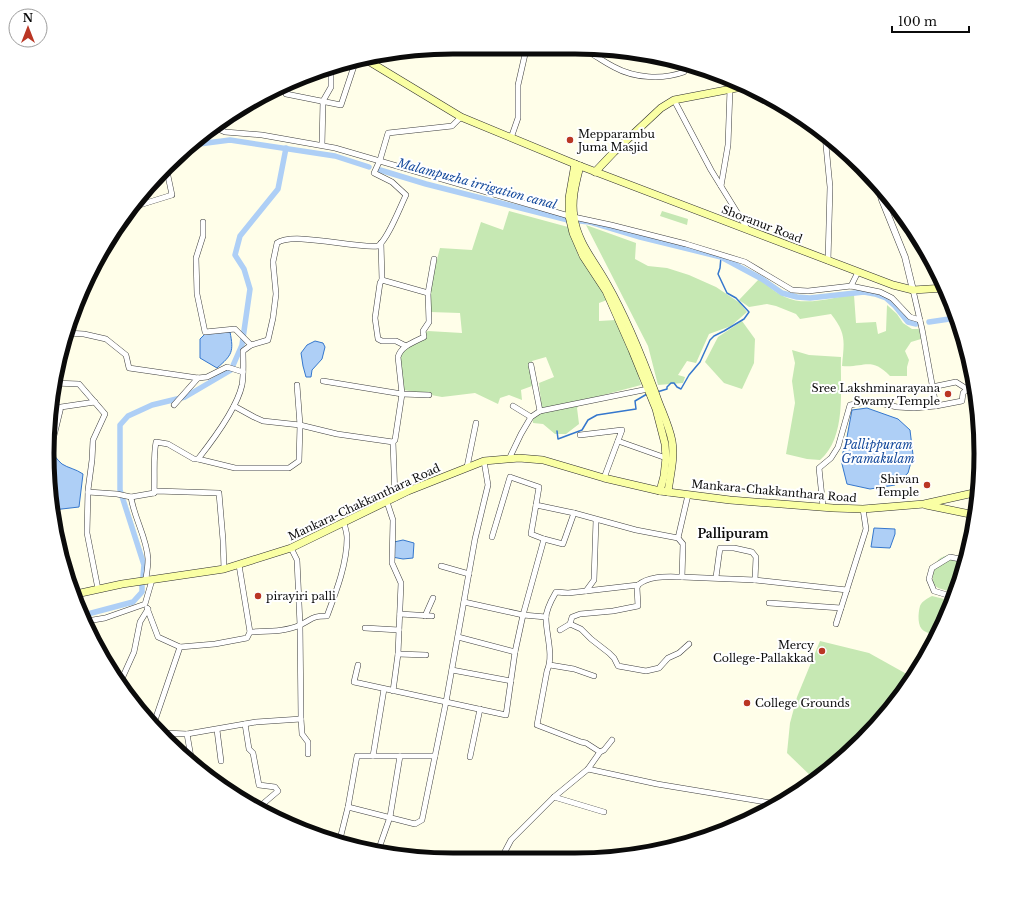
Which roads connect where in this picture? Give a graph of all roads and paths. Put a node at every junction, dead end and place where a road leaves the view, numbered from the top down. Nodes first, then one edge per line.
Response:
1 (525, 54) edge
2 (593, 55) edge
3 (372, 63) edge
4 (354, 67) edge
5 (685, 70) edge
6 (331, 75) dead end
7 (736, 88) edge
8 (730, 89) junction
9 (286, 94) dead end
10 (674, 100) junction
11 (323, 101) junction
12 (461, 117) junction
13 (220, 130) edge
14 (511, 138) junction
15 (826, 143) edge
16 (322, 145) junction
17 (380, 160) junction
18 (577, 165) junction
19 (595, 172) junction
20 (167, 175) edge
21 (721, 186) junction
22 (883, 200) edge
23 (141, 204) edge
24 (571, 216) junction
25 (203, 222) dead end
26 (748, 230) junction
27 (381, 243) junction
28 (434, 259) dead end
29 (828, 261) junction
30 (858, 272) junction
31 (382, 280) junction
32 (851, 286) junction
33 (938, 288) edge
34 (913, 290) junction
35 (428, 293) junction
36 (920, 320) junction
37 (73, 333) edge
38 (250, 345) junction
39 (406, 346) junction
40 (531, 365) dead end
41 (244, 372) junction
42 (198, 378) junction
43 (323, 381) dead end
44 (60, 384) edge
45 (297, 385) dead end
46 (932, 387) junction
47 (648, 389) junction
48 (967, 389) joint
49 (402, 394) junction
50 (429, 395) dead end
51 (95, 402) junction
52 (174, 405) dead end
53 (234, 406) junction
54 (513, 406) dead end
55 (936, 406) junction
56 (540, 411) junction
57 (531, 417) junction
58 (476, 423) dead end
59 (300, 426) junction
60 (55, 431) edge
61 (580, 435) dead end
62 (618, 441) junction
63 (393, 442) junction
64 (666, 458) junction
65 (198, 459) junction
66 (509, 459) junction
67 (484, 461) junction
68 (467, 467) junction
69 (604, 478) junction
70 (664, 491) junction
71 (88, 492) junction
72 (154, 493) junction
73 (972, 493) edge
74 (688, 495) junction
75 (131, 497) junction
76 (394, 498) junction
77 (387, 502) junction
78 (924, 504) junction
79 (536, 505) junction
80 (824, 507) junction
81 (863, 509) junction
82 (574, 513) junction
83 (969, 515) edge
84 (596, 520) junction
85 (344, 523) junction
86 (492, 537) dead end
87 (678, 538) junction
88 (544, 539) junction
89 (291, 548) junction
90 (959, 559) edge
91 (239, 565) junction
92 (440, 566) dead end
93 (224, 569) junction
94 (469, 574) junction
95 (682, 577) junction
96 (716, 578) junction
97 (152, 580) junction
98 (755, 580) junction
99 (638, 585) junction
100 (98, 589) junction
101 (847, 590) junction
102 (586, 591) junction
103 (79, 593) edge
104 (948, 595) edge
105 (433, 598) dead end
106 (464, 602) junction
107 (769, 603) dead end
108 (146, 604) junction
109 (841, 608) junction
110 (148, 609) junction
111 (400, 614) junction
112 (523, 615) junction
113 (424, 616) junction
114 (432, 616) dead end
115 (546, 617) junction
116 (91, 620) edge
117 (570, 624) junction
118 (836, 624) dead end
119 (300, 625) junction
120 (365, 628) dead end
121 (399, 630) junction
122 (560, 630) dead end
123 (250, 632) junction
124 (458, 637) junction
125 (689, 644) dead end
126 (180, 647) junction
127 (515, 652) junction
128 (398, 654) junction
129 (426, 655) dead end
130 (358, 665) dead end
131 (550, 665) junction
132 (452, 670) junction
133 (594, 676) dead end
134 (123, 677) edge
135 (511, 681) junction
136 (384, 689) junction
137 (393, 691) junction
138 (446, 702) junction
139 (480, 709) junction
140 (155, 719) edge
141 (301, 719) junction
142 (245, 724) junction
143 (217, 730) junction
144 (169, 734) edge
145 (187, 734) junction
146 (612, 740) dead end
147 (600, 752) junction
148 (191, 754) edge
149 (308, 754) dead end
150 (373, 756) junction
151 (400, 756) junction
152 (435, 756) junction
153 (470, 757) dead end
154 (221, 761) dead end
155 (588, 769) junction
156 (554, 797) junction
157 (768, 803) edge
158 (263, 804) edge
159 (348, 807) junction
160 (604, 812) dead end
161 (390, 817) junction
162 (341, 836) edge
163 (380, 846) edge
164 (504, 853) edge

1 - 14 street
2 - 5 street
3 - 12 main road, Shoranur Road
4 - 11 street
6 - 11 street
7 - 8 main road
8 - 10 main road
8 - 21 street
9 - 11 street
10 - 19 main road
10 - 21 street
11 - 16 street
12 - 14 main road, Shoranur Road
12 - 17 street
13 - 16 street
14 - 18 main road, Shoranur Road
15 - 29 street
16 - 17 street
17 - 24 street
17 - 27 street
18 - 19 main road, Shoranur Road
18 - 24 main road
19 - 26 main road, Shoranur Road
20 - 23 street
21 - 26 street
22 - 34 street
24 - 32 street
24 - 47 main road
24 - 70 main road
25 - 38 street
26 - 29 main road, Shoranur Road
27 - 31 street
27 - 38 street
28 - 35 street
29 - 30 main road, Shoranur Road
30 - 32 street
30 - 34 main road, Shoranur Road
31 - 35 street
31 - 39 street
32 - 36 street
33 - 34 main road, Shoranur Road
34 - 36 street
35 - 39 street
36 - 46 street
37 - 42 street
38 - 41 street
39 - 49 street
40 - 56 street
41 - 42 street
41 - 53 street
42 - 52 street
43 - 49 street
44 - 51 street
45 - 59 street
46 - 48 street
46 - 55 street
47 - 56 street
47 - 64 main road
48 - 55 street
49 - 50 street
49 - 63 street
51 - 60 street
51 - 71 street
53 - 59 street
53 - 65 street
54 - 57 street
55 - 80 street
56 - 57 street
57 - 66 street
58 - 68 street
59 - 63 street
59 - 65 street
61 - 62 street
62 - 64 street
62 - 69 street
63 - 76 street
64 - 70 main road
65 - 72 street
66 - 67 main road, Mankara-Chakkanthara Road
66 - 69 main road, Mankara-Chakkanthara Road
67 - 68 main road, Mankara-Chakkanthara Road
67 - 94 street
68 - 76 main road, Mankara-Chakkanthara Road
69 - 70 main road, Mankara-Chakkanthara Road
70 - 74 main road, Mankara-Chakkanthara Road
71 - 75 street
71 - 100 street
72 - 75 street
72 - 93 street
73 - 78 main road
74 - 80 main road, Mankara-Chakkanthara Road
74 - 87 street
75 - 97 street
76 - 77 main road, Mankara-Chakkanthara Road
77 - 85 main road, Mankara-Chakkanthara Road
77 - 111 street
78 - 81 main road, Mankara-Chakkanthara Road
78 - 83 main road
79 - 82 street
79 - 86 street
79 - 88 street
80 - 81 main road, Mankara-Chakkanthara Road
81 - 101 street
82 - 84 street
82 - 88 street
84 - 87 street
84 - 102 street
85 - 89 main road, Mankara-Chakkanthara Road
85 - 119 street
87 - 95 street
88 - 112 street
89 - 91 main road, Mankara-Chakkanthara Road
89 - 119 street
90 - 104 street
91 - 93 main road, Mankara-Chakkanthara Road
91 - 123 street
92 - 94 street
93 - 97 main road, Mankara-Chakkanthara Road
94 - 106 street
95 - 96 street
95 - 99 street
96 - 98 street
96 - 98 street
97 - 100 main road, Mankara-Chakkanthara Road
97 - 108 street
98 - 101 street
99 - 102 street
99 - 117 street
100 - 103 main road, Mankara-Chakkanthara Road
101 - 109 street
102 - 115 street
105 - 113 street
106 - 112 street
106 - 124 street
107 - 109 street
108 - 110 street
108 - 116 street
109 - 118 street
110 - 126 street
110 - 134 street
111 - 113 street
111 - 121 street
112 - 115 street
112 - 127 street
113 - 114 street
115 - 131 street
117 - 122 street
117 - 125 street
119 - 123 street
119 - 141 street
120 - 121 street
121 - 128 street
123 - 126 street
124 - 127 street
124 - 132 street
126 - 140 street
127 - 135 street
128 - 129 street
128 - 137 street
130 - 136 street
131 - 133 street
131 - 147 street
132 - 135 street
132 - 138 street
135 - 139 street
136 - 137 street
136 - 150 street
137 - 138 street
138 - 139 street
138 - 152 street
139 - 153 street
141 - 142 street
141 - 149 street
142 - 143 street
142 - 158 street
143 - 145 street
143 - 154 street
144 - 145 street
145 - 148 street
146 - 147 street
147 - 155 street
150 - 151 street
150 - 159 street
151 - 152 street
151 - 161 street
152 - 161 street
155 - 156 street
155 - 157 street
156 - 160 street
156 - 164 street
159 - 161 street
159 - 162 street
161 - 163 street

